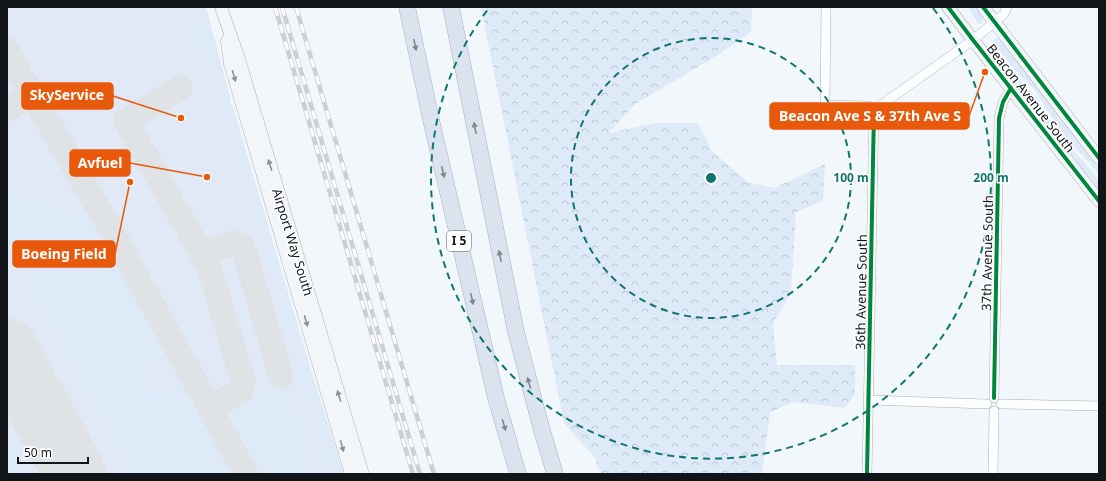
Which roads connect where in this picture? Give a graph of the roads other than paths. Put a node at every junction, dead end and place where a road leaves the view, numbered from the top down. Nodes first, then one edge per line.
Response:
1 (407, 7) edge
2 (450, 7) edge
3 (826, 7) edge
4 (948, 7) edge
5 (983, 7) edge
6 (1007, 7) edge
7 (222, 8) edge
8 (995, 22) junction
9 (973, 40) junction
10 (1011, 88) junction
11 (874, 110) junction
12 (1099, 158) edge
13 (1099, 201) edge
14 (869, 400) junction
15 (994, 404) junction
16 (1099, 406) edge
17 (351, 474) edge
18 (363, 474) edge
19 (518, 474) edge
20 (555, 474) edge
21 (867, 474) edge
22 (993, 474) edge

1 -> 19 highway, I 5
20 -> 2 highway
3 - 11 street
4 - 9 main road, Beacon Avenue South
5 - 8 main road, Beacon Avenue South
6 - 8 street
7 -> 17 main road, Airport Way South
18 -> 7 main road, Airport Way South
8 - 9 street
8 - 12 main road, Beacon Avenue South
9 - 10 main road, Beacon Avenue South
9 - 11 street
10 - 13 main road, Beacon Avenue South
10 - 15 street, 37th Avenue South
11 - 14 street, 36th Avenue South
14 - 15 street
14 - 21 street, 36th Avenue South
15 - 16 street
15 - 22 street, 37th Avenue South

